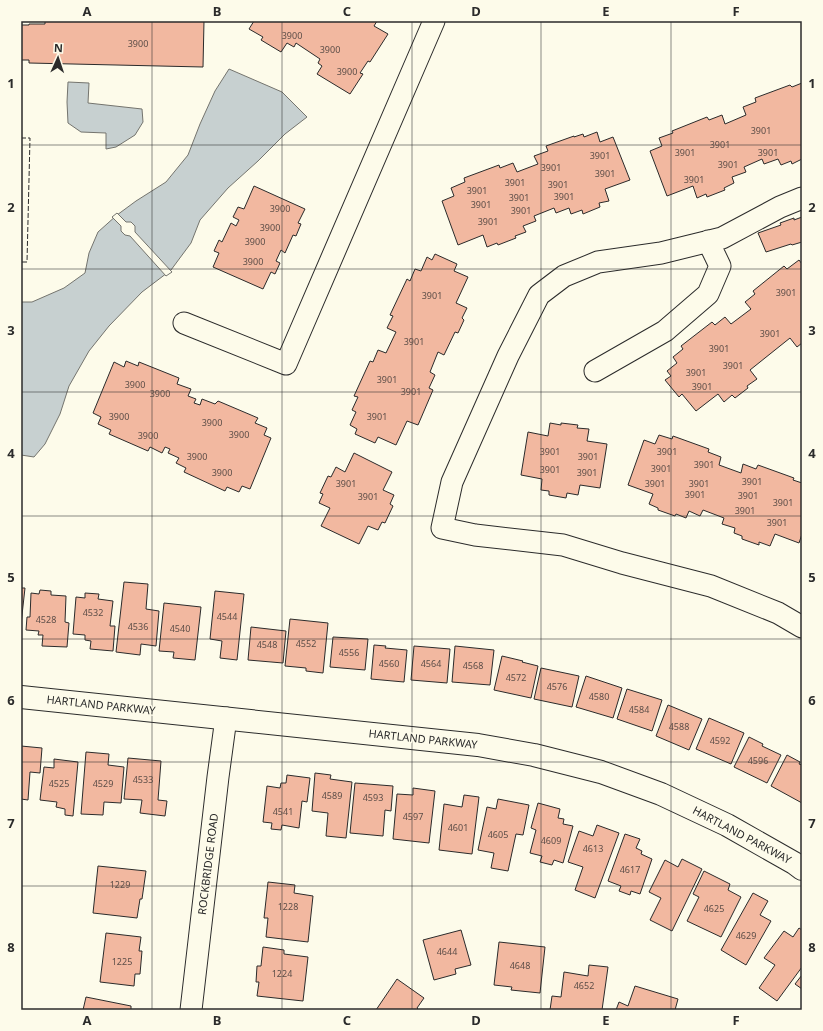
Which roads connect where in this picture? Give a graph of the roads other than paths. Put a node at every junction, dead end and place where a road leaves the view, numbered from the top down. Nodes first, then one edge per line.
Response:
1 (434, 21) edge
2 (802, 198) edge
3 (708, 241) junction
4 (184, 323) dead end
5 (595, 371) dead end
6 (802, 627) edge
7 (21, 697) edge
8 (226, 718) junction
9 (802, 869) edge
10 (191, 1010) edge

1 - 4 street
2 - 3 street
3 - 5 street
3 - 6 street
7 - 8 street, HARTLAND PARKWAY
8 - 9 street, HARTLAND PARKWAY
8 - 10 street, ROCKBRIDGE ROAD

